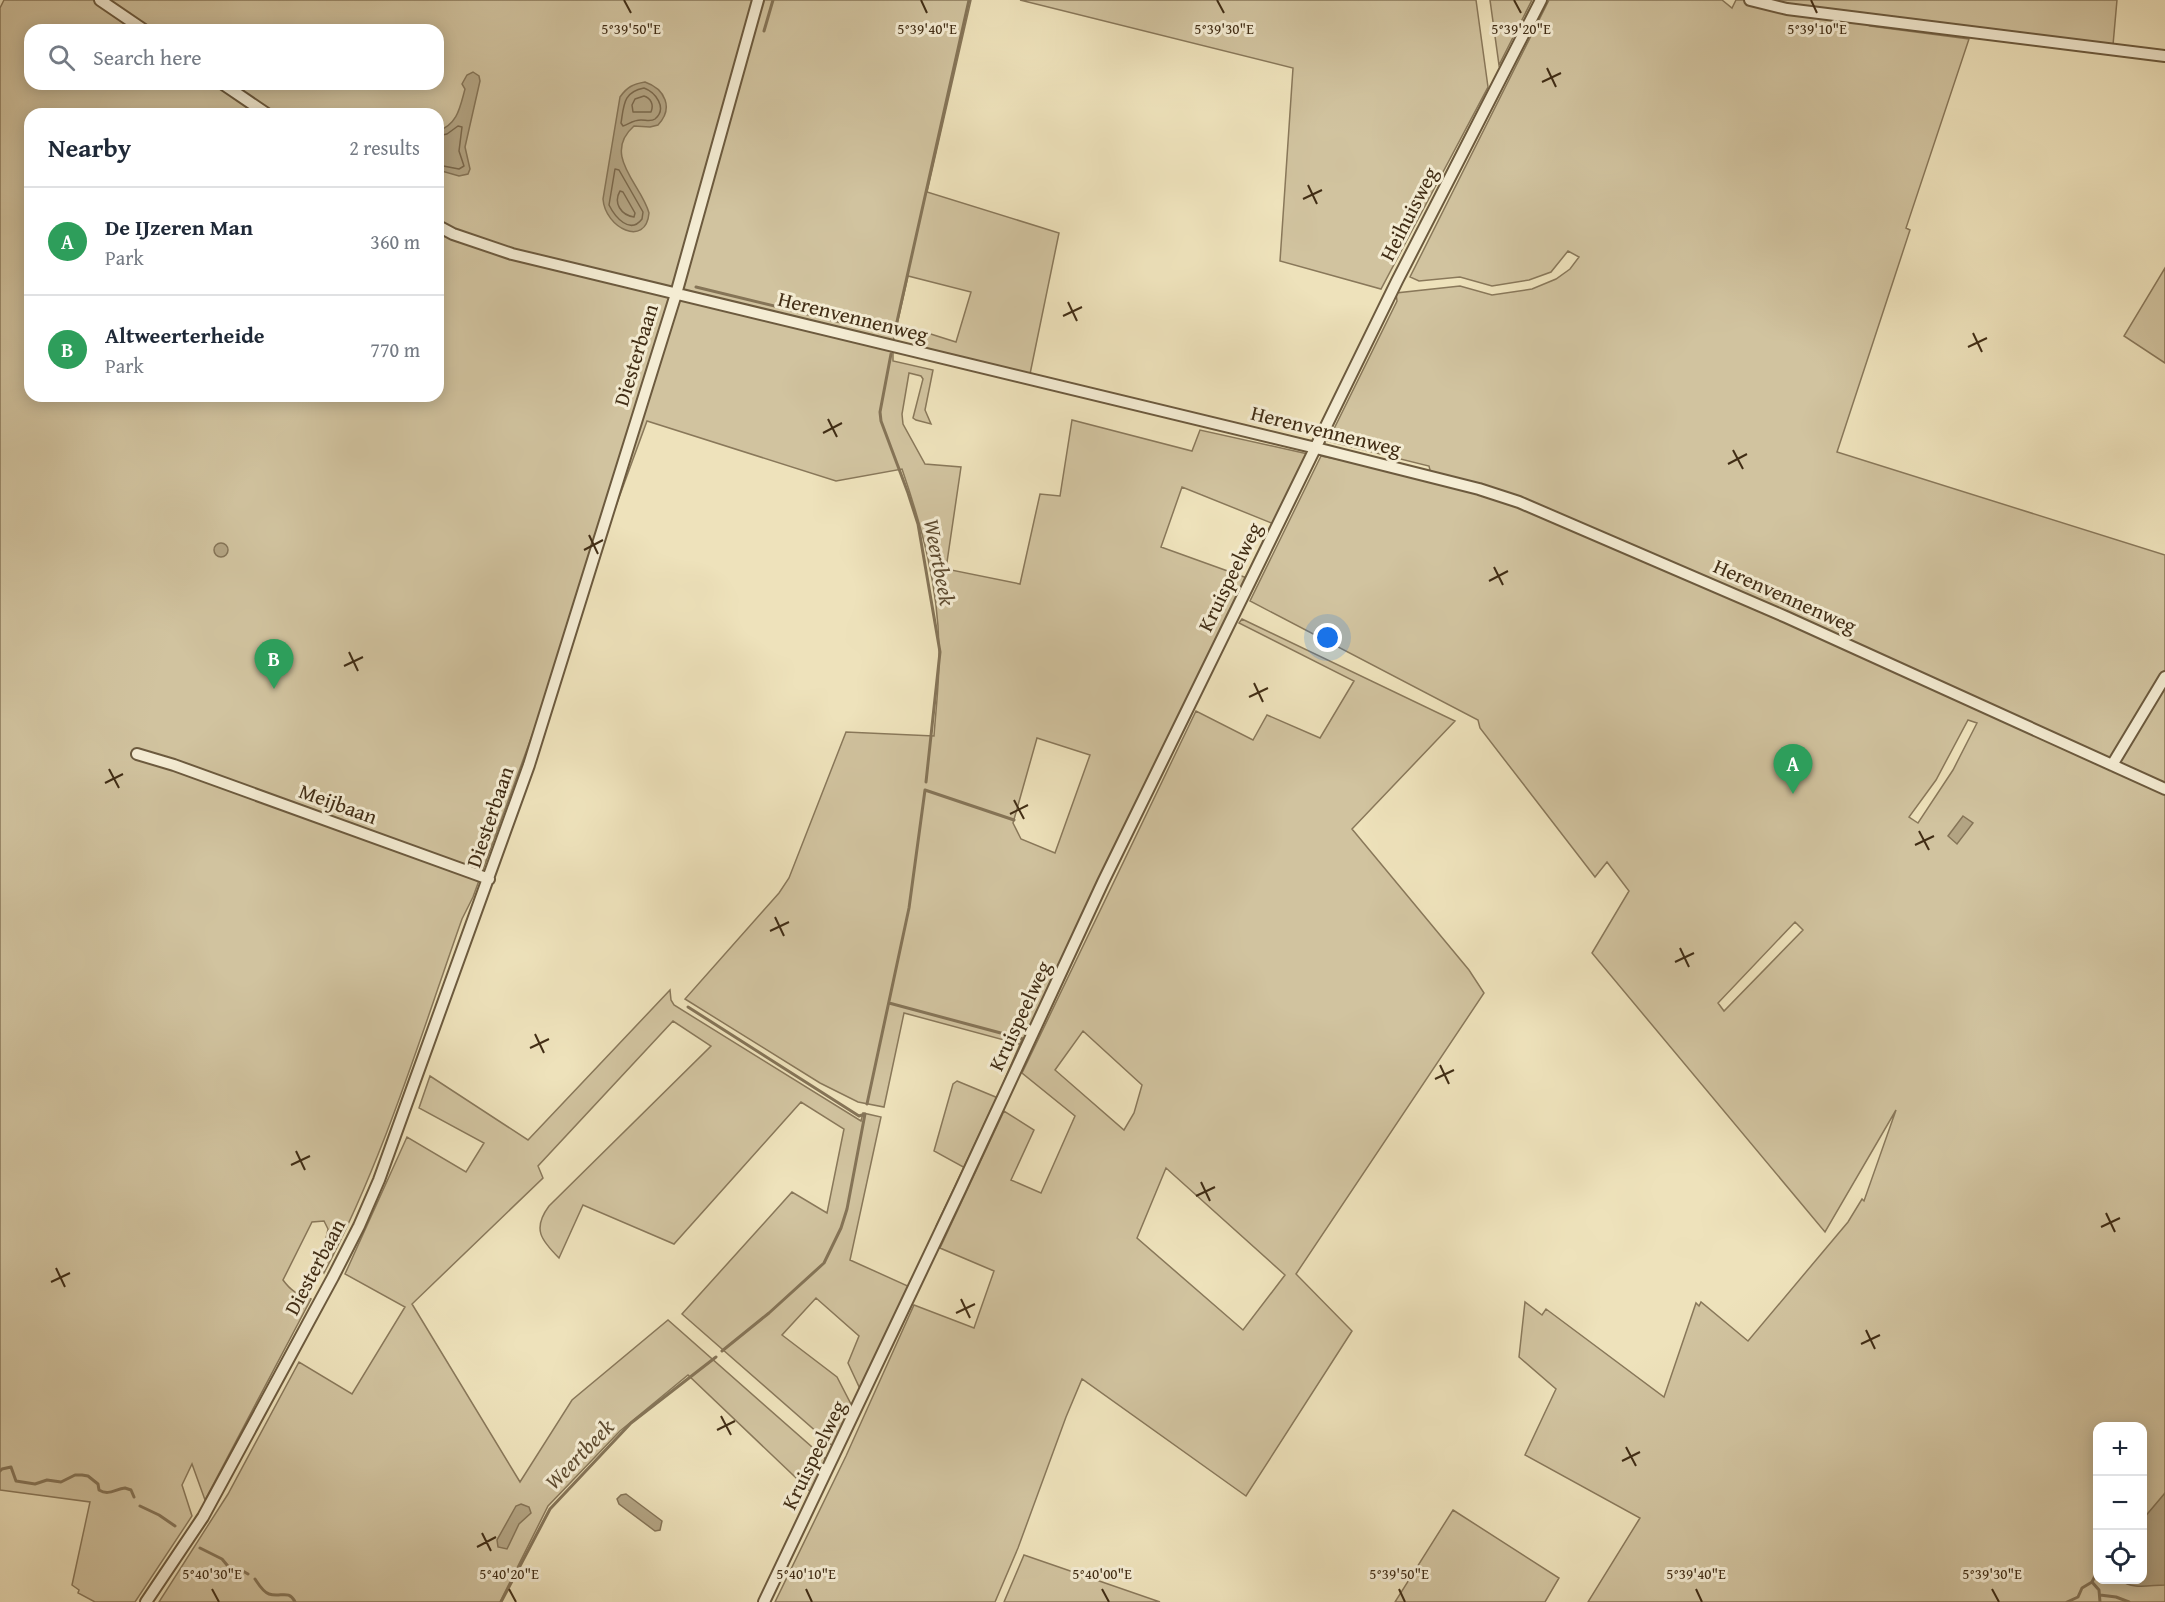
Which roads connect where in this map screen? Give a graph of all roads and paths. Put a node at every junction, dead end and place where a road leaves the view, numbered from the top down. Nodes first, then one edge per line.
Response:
1 (100, 0) edge
2 (758, 0) edge
3 (1541, 0) edge
4 (1750, 0) edge
5 (135, 24) edge
6 (2165, 56) edge
7 (232, 90) edge
8 (258, 108) edge
9 (444, 229) edge
10 (676, 294) junction
11 (1316, 448) junction
12 (2165, 677) edge
13 (137, 754) dead end
14 (2112, 765) junction
15 (2165, 789) edge
16 (489, 879) junction
17 (147, 1602) edge
18 (764, 1602) edge

1 - 5 street
2 - 10 street, Diesterbaan
3 - 11 street, Heihuisweg
4 - 6 street
7 - 8 street
9 - 10 street, Herenvennenweg
10 - 11 street, Herenvennenweg
10 - 16 street, Diesterbaan
11 - 14 street, Herenvennenweg
11 - 18 street, Kruispeelweg
12 - 14 street
13 - 16 street, Meijbaan
14 - 15 street, Herenvennenweg
16 - 17 street, Diesterbaan

